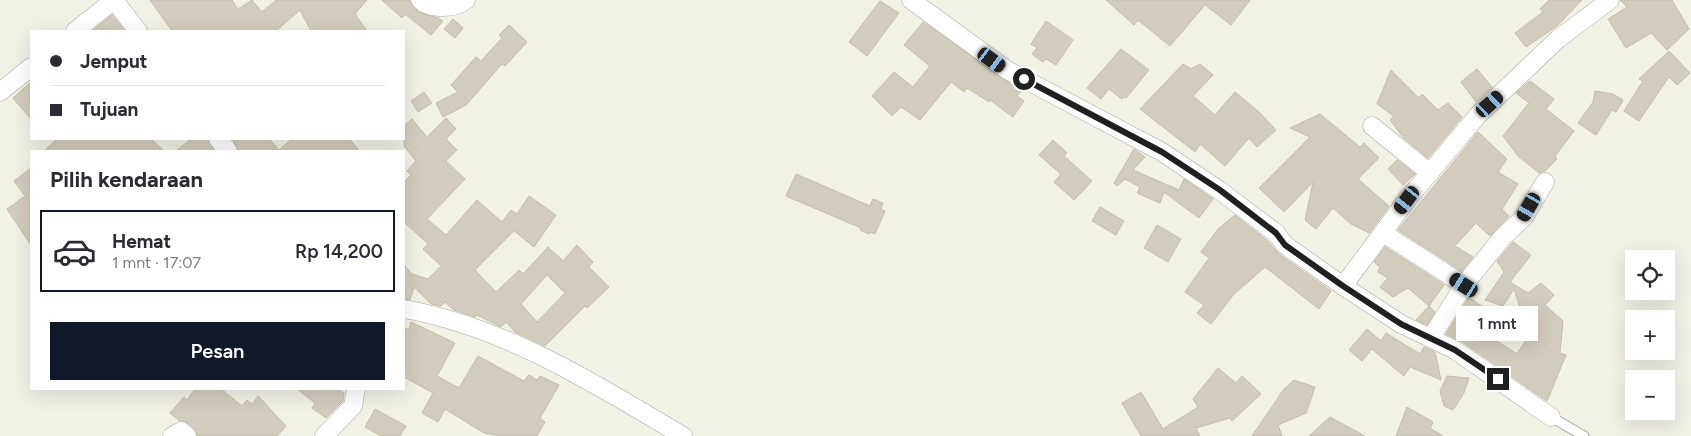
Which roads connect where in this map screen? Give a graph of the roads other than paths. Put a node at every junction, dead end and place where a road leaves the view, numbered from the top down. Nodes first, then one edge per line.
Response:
1 (114, 0) edge
2 (420, 0) edge
3 (466, 0) edge
4 (911, 0) edge
5 (1610, 0) edge
6 (76, 30) edge
7 (137, 30) edge
8 (30, 68) edge
9 (0, 92) edge
10 (1372, 126) dead end
11 (219, 140) edge
12 (227, 150) edge
13 (1430, 173) junction
14 (1545, 182) dead end
15 (1383, 233) junction
16 (1464, 285) junction
17 (1343, 286) junction
18 (405, 309) edge
19 (1431, 338) junction
20 (356, 390) edge
21 (1551, 417) joint
22 (172, 436) edge
23 (187, 436) edge
24 (324, 436) edge
25 (683, 436) edge
26 (1584, 436) edge

1 - 6 street
1 - 7 street
2 - 3 street
4 - 17 street
5 - 13 street
8 - 9 street
10 - 13 street
11 - 12 street
13 - 15 street
14 - 16 street
15 - 16 street
15 - 17 street
16 - 19 street
17 - 19 street
18 - 25 street
19 - 21 street
20 - 24 street
21 - 26 lane
22 - 23 street

